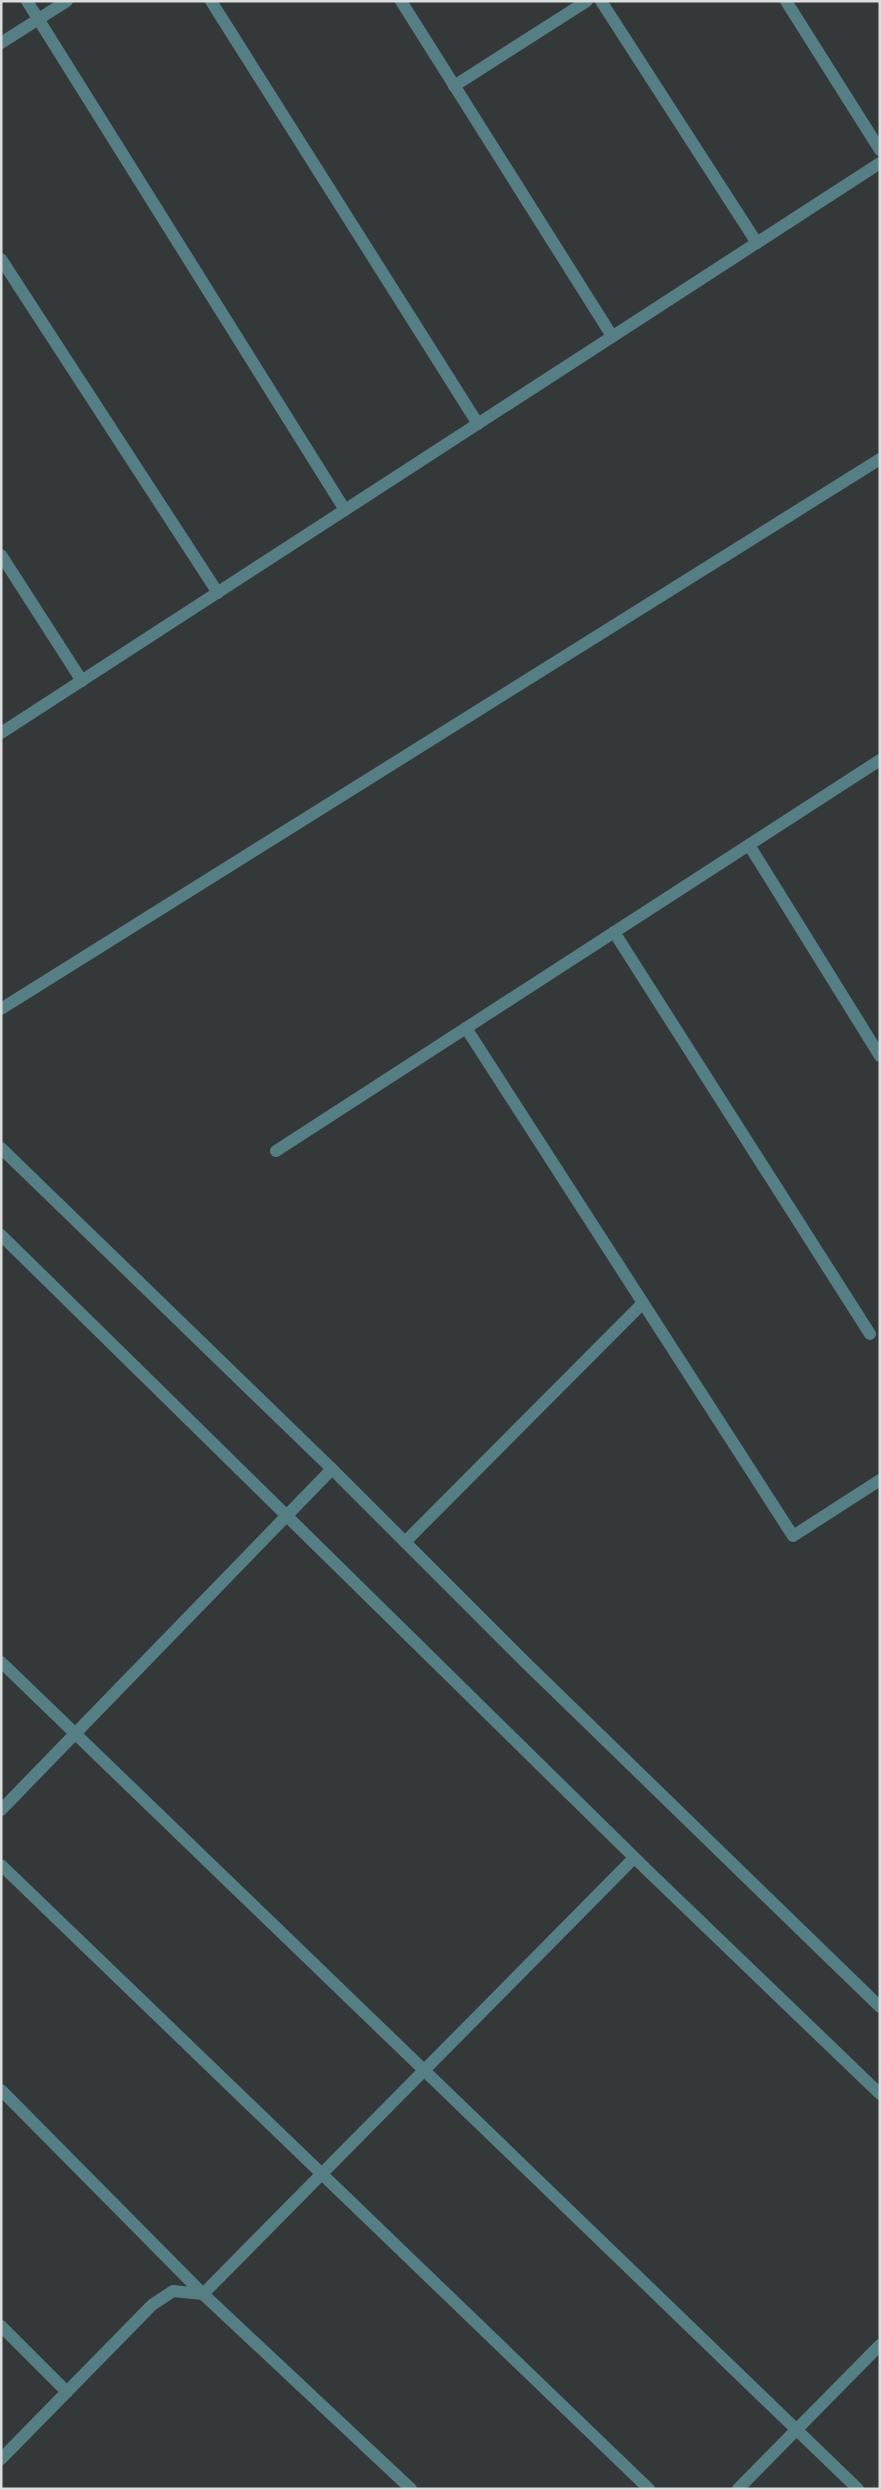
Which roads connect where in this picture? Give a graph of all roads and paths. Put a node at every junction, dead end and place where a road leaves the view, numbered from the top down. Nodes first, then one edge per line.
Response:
1 (27, 1) edge
2 (67, 1) edge
3 (210, 1) edge
4 (401, 1) edge
5 (587, 1) edge
6 (601, 1) edge
7 (786, 1) edge
8 (38, 20) junction
9 (1, 44) edge
10 (454, 86) junction
11 (880, 150) edge
12 (880, 163) edge
13 (757, 243) junction
14 (1, 259) edge
15 (612, 336) junction
16 (478, 424) junction
17 (880, 459) edge
18 (345, 510) junction
19 (1, 555) edge
20 (218, 593) junction
21 (82, 681) junction
22 (1, 733) edge
23 (880, 760) edge
24 (749, 845) junction
25 (614, 932) junction
26 (1, 1008) edge
27 (466, 1028) junction
28 (880, 1056) edge
29 (1, 1148) edge
30 (276, 1150) dead end
31 (1, 1235) edge
32 (643, 1303) junction
33 (870, 1334) dead end
34 (332, 1469) junction
35 (880, 1480) edge
36 (287, 1515) junction
37 (405, 1542) junction
38 (1, 1662) edge
39 (75, 1734) junction
40 (1, 1810) edge
41 (634, 1858) junction
42 (1, 1865) edge
43 (880, 2007) edge
44 (424, 2070) junction
45 (1, 2090) edge
46 (880, 2094) edge
47 (322, 2174) junction
48 (203, 2294) junction
49 (1, 2326) edge
50 (880, 2345) edge
51 (67, 2392) junction
52 (796, 2429) junction
53 (1, 2459) edge
54 (410, 2489) edge
55 (649, 2489) edge
56 (738, 2489) edge
57 (858, 2489) edge

1 - 8 street
2 - 8 street
3 - 16 street
4 - 10 street
5 - 10 street
6 - 13 street
7 - 11 street
8 - 9 street
8 - 18 street
10 - 15 street
12 - 13 street
13 - 15 street
14 - 20 street
15 - 16 street
16 - 18 street
17 - 26 street
18 - 20 street
19 - 21 street
20 - 21 street
21 - 22 street
23 - 24 street
24 - 25 street
24 - 28 street
25 - 27 street
25 - 33 street
27 - 30 street
27 - 32 street
29 - 34 street
31 - 36 street
32 - 35 street
32 - 37 street
34 - 36 street
34 - 37 street
36 - 39 street
36 - 41 street
37 - 43 street
38 - 39 street
39 - 40 street
39 - 44 street
41 - 44 street
41 - 46 street
42 - 47 street
44 - 47 street
44 - 52 street
45 - 48 street
47 - 48 street
47 - 55 street
48 - 51 street
48 - 54 street
49 - 51 street
50 - 52 street
51 - 53 street
52 - 56 street
52 - 57 street

